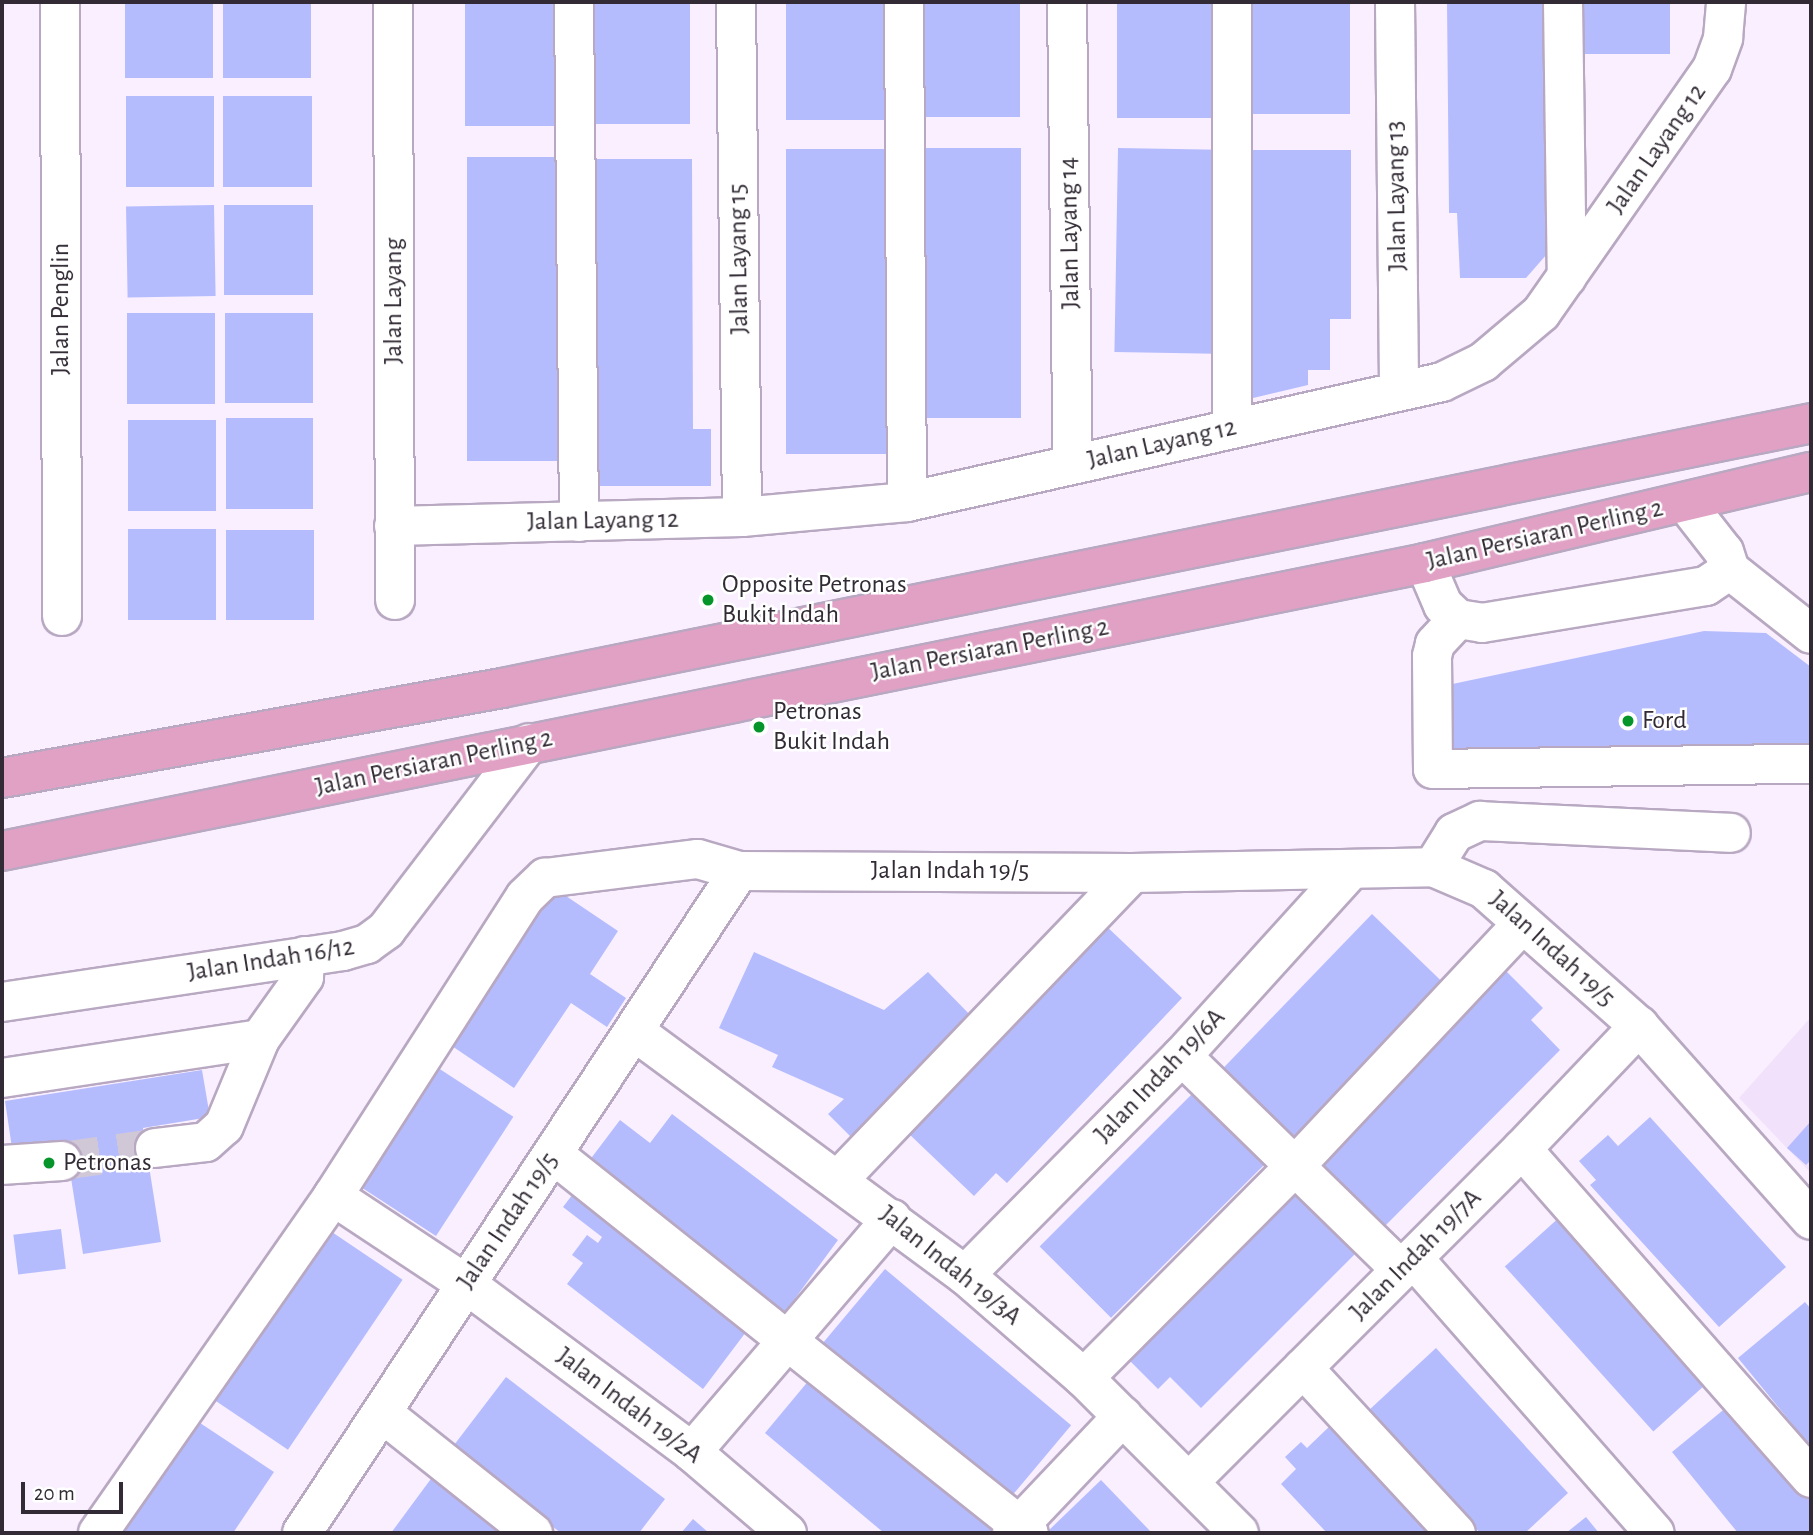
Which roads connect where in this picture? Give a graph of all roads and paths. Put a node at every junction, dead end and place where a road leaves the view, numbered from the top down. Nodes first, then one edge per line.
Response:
1 (60, 2) edge
2 (393, 2) edge
3 (573, 2) edge
4 (736, 2) edge
5 (904, 2) edge
6 (1068, 2) edge
7 (1232, 2) edge
8 (1395, 2) edge
9 (1563, 2) edge
10 (1726, 2) edge
11 (1567, 277) junction
12 (1399, 390) junction
13 (1811, 423) edge
14 (1233, 428) junction
15 (1073, 464) junction
16 (1811, 472) edge
17 (907, 502) junction
18 (1685, 502) junction
19 (743, 517) junction
20 (579, 522) junction
21 (394, 526) junction
22 (1424, 563) junction
23 (1730, 570) junction
24 (395, 600) dead end
25 (62, 616) dead end
26 (1458, 619) junction
27 (1811, 634) edge
28 (529, 743) junction
29 (1811, 764) edge
30 (2, 778) edge
31 (1731, 833) dead end
32 (2, 851) edge
33 (1433, 867) junction
34 (739, 871) junction
35 (1350, 872) junction
36 (1132, 873) junction
37 (1522, 924) junction
38 (305, 956) junction
39 (2, 1002) edge
40 (1639, 1026) junction
41 (634, 1031) junction
42 (260, 1039) junction
43 (1182, 1056) junction
44 (2, 1078) edge
45 (155, 1148) tunnel mouth
46 (1522, 1149) junction
47 (553, 1154) junction
48 (61, 1161) tunnel mouth
49 (2, 1165) edge
50 (1294, 1167) junction
51 (839, 1179) junction
52 (332, 1196) junction
53 (1805, 1198) edge
54 (892, 1219) junction
55 (1407, 1264) junction
56 (965, 1275) junction
57 (466, 1284) junction
58 (790, 1339) junction
59 (1303, 1368) junction
60 (1084, 1378) junction
61 (382, 1413) junction
62 (1123, 1416) junction
63 (692, 1452) junction
64 (1811, 1478) edge
65 (1190, 1480) junction
66 (1020, 1530) edge
67 (98, 1533) edge
68 (302, 1533) edge
69 (533, 1533) edge
70 (787, 1533) edge
71 (1239, 1533) edge
72 (1456, 1533) edge
73 (1655, 1533) edge

1 - 25 street, Jalan Penglin
2 - 21 street, Jalan Layang
3 - 20 street
4 - 19 street, Jalan Layang 15
5 - 17 street
6 - 15 street, Jalan Layang 14
7 - 14 street
8 - 12 street, Jalan Layang 13
9 - 11 street
10 - 11 street, Jalan Layang 12
11 - 12 street, Jalan Layang 12
12 - 14 street, Jalan Layang 12
13 - 30 main road, Jalan Persiaran Perling 2
14 - 15 street, Jalan Layang 12
15 - 17 street, Jalan Layang 12
16 - 18 main road, Jalan Persiaran Perling 2
17 - 19 street, Jalan Layang 12
18 - 22 main road, Jalan Persiaran Perling 2
18 - 23 street
19 - 20 street, Jalan Layang 12
20 - 21 street, Jalan Layang 12
21 - 24 street, Jalan Layang
22 - 26 street
22 - 28 main road, Jalan Persiaran Perling 2
23 - 26 street
23 - 27 street
26 - 29 street
28 - 32 main road, Jalan Persiaran Perling 2
28 - 38 street, Jalan Indah 16/12
31 - 33 street
33 - 35 street, Jalan Indah 19/5
33 - 37 street, Jalan Indah 19/5
34 - 36 street, Jalan Indah 19/5
34 - 41 street, Jalan Indah 19/5
34 - 52 street
35 - 36 street, Jalan Indah 19/5
35 - 43 street, Jalan Indah 19/6A
36 - 51 street
37 - 40 street, Jalan Indah 19/5
37 - 50 street
38 - 39 street, Jalan Indah 16/12
38 - 42 street
40 - 46 street, Jalan Indah 19/7A
40 - 53 street, Jalan Indah 19/5
41 - 47 street, Jalan Indah 19/5
41 - 51 street, Jalan Indah 19/3A
42 - 44 street
42 - 45 street
43 - 50 street
43 - 56 street, Jalan Indah 19/6A
46 - 55 street, Jalan Indah 19/7A
46 - 64 street
47 - 57 street, Jalan Indah 19/5
47 - 58 street
48 - 49 street
50 - 55 street
50 - 60 street
51 - 54 street, Jalan Indah 19/3A
52 - 57 street, Jalan Indah 19/2A
52 - 67 street
54 - 56 street, Jalan Indah 19/3A
54 - 58 street
55 - 59 street, Jalan Indah 19/7A
55 - 73 street
56 - 60 street, Jalan Indah 19/3A
57 - 61 street, Jalan Indah 19/5
57 - 63 street, Jalan Indah 19/2A
58 - 63 street
58 - 66 street
59 - 65 street, Jalan Indah 19/7A
59 - 72 street
60 - 62 street, Jalan Indah 19/3A
61 - 68 street, Jalan Indah 19/5
61 - 69 street
62 - 65 street, Jalan Indah 19/3A
62 - 66 street
63 - 70 street, Jalan Indah 19/2A
65 - 71 street, Jalan Indah 19/3A

